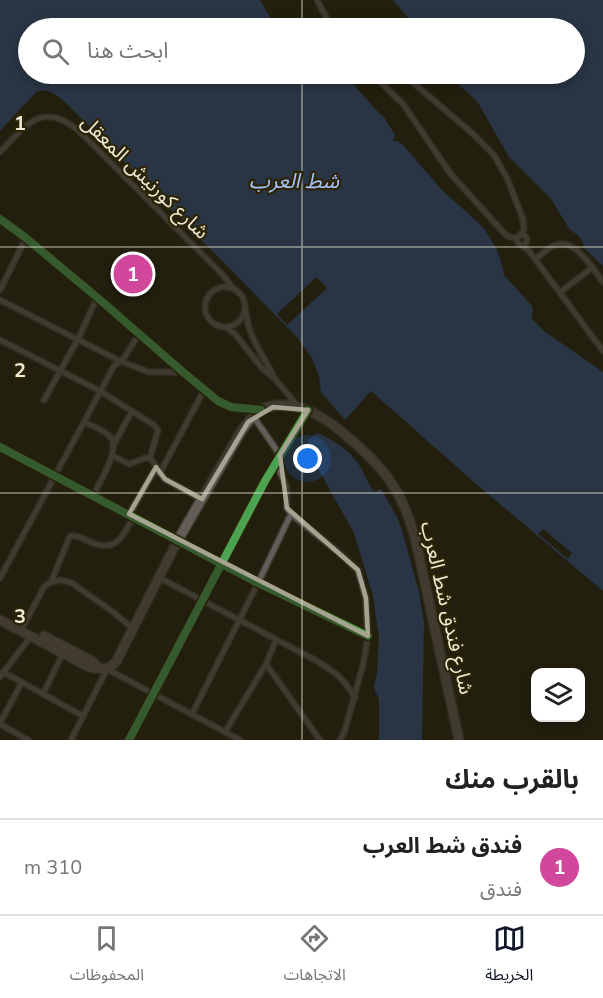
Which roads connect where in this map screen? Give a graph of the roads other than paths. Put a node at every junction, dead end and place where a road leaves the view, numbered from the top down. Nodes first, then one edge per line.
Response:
1 (317, 0) edge
2 (327, 18) edge
3 (382, 84) edge
4 (415, 84) edge
5 (0, 152) edge
6 (0, 219) edge
7 (508, 237) junction
8 (523, 237) junction
9 (26, 238) junction
10 (519, 244) junction
11 (529, 251) junction
12 (536, 259) junction
13 (592, 268) junction
14 (603, 282) edge
15 (232, 288) junction
16 (0, 290) edge
17 (560, 292) junction
18 (97, 298) junction
19 (0, 300) edge
20 (246, 310) junction
21 (227, 328) junction
22 (138, 333) junction
23 (78, 339) junction
24 (0, 340) edge
25 (603, 351) edge
26 (120, 361) junction
27 (59, 372) junction
28 (183, 372) junction
29 (275, 379) junction
30 (204, 390) junction
31 (100, 392) junction
32 (44, 400) dead end
33 (304, 409) junction
34 (132, 411) junction
35 (257, 413) junction
36 (84, 422) junction
37 (113, 446) junction
38 (0, 447) edge
39 (280, 455) junction
40 (112, 456) junction
41 (150, 458) junction
42 (158, 470) junction
43 (55, 475) junction
44 (93, 496) junction
45 (202, 499) junction
46 (291, 514) junction
47 (132, 515) junction
48 (178, 540) junction
49 (222, 564) junction
50 (0, 578) edge
51 (158, 578) junction
52 (51, 582) junction
53 (258, 583) junction
54 (203, 600) junction
55 (0, 613) edge
56 (0, 620) edge
57 (239, 620) junction
58 (24, 625) junction
59 (132, 628) junction
60 (31, 636) junction
61 (368, 636) junction
62 (276, 640) junction
63 (63, 653) junction
64 (266, 664) junction
65 (103, 668) junction
66 (2, 674) edge
67 (22, 682) junction
68 (154, 693) junction
69 (43, 694) junction
70 (355, 698) junction
71 (192, 714) junction
72 (83, 716) junction
73 (0, 724) edge
74 (225, 732) junction
75 (237, 739) edge
76 (28, 740) edge
77 (71, 740) edge
78 (129, 740) edge
79 (320, 740) edge
80 (340, 740) edge
81 (459, 740) edge

1 - 2 street
3 - 7 street
4 - 8 street
5 - 15 street, شارع كورنيش المعقل
6 - 9 street
7 - 8 street
7 - 10 street
8 - 10 street
8 - 11 street
9 - 16 street
9 - 18 street
10 - 11 street
11 - 12 street
12 - 13 street
12 - 17 street
13 - 14 street
13 - 17 street
15 - 20 street
15 - 21 street
17 - 25 street
18 - 22 street
18 - 23 street
19 - 23 street
20 - 21 street
20 - 29 street
21 - 29 street
22 - 26 street
22 - 28 street
23 - 26 street
23 - 27 street
24 - 27 street
26 - 28 street
26 - 31 street
27 - 31 street
27 - 32 street
28 - 30 street
29 - 33 street
30 - 35 street
30 - 42 street
31 - 34 street
31 - 36 street
33 - 35 main road
33 - 39 street
33 - 81 main road, شارع فندق شط العرب
34 - 37 street
34 - 41 street
35 - 39 street
35 - 45 main road
36 - 37 street
36 - 43 street
37 - 40 street
38 - 43 street
39 - 46 street
39 - 49 street
40 - 41 street
40 - 44 street
41 - 42 street
42 - 45 street
42 - 47 street
43 - 44 street
43 - 50 street
44 - 47 street
45 - 48 main road
46 - 53 street
46 - 61 street
47 - 48 street
47 - 52 street
48 - 49 street
48 - 51 main road
49 - 53 street
49 - 54 street
51 - 54 street
51 - 59 main road
52 - 58 street
52 - 59 street
53 - 57 street
53 - 61 street
54 - 57 street
54 - 68 street
55 - 58 main road
56 - 60 main road
57 - 62 street
57 - 71 street
58 - 65 main road
59 - 65 main road
60 - 63 main road
60 - 66 street
61 - 70 street
62 - 64 street
62 - 70 street
63 - 65 main road
63 - 69 street
64 - 74 street
64 - 79 street
65 - 68 street
65 - 72 street
66 - 67 street
67 - 69 street
67 - 73 street
68 - 71 street
68 - 78 street
69 - 72 street
70 - 80 street
71 - 74 street
72 - 77 street
73 - 76 street
74 - 75 street

